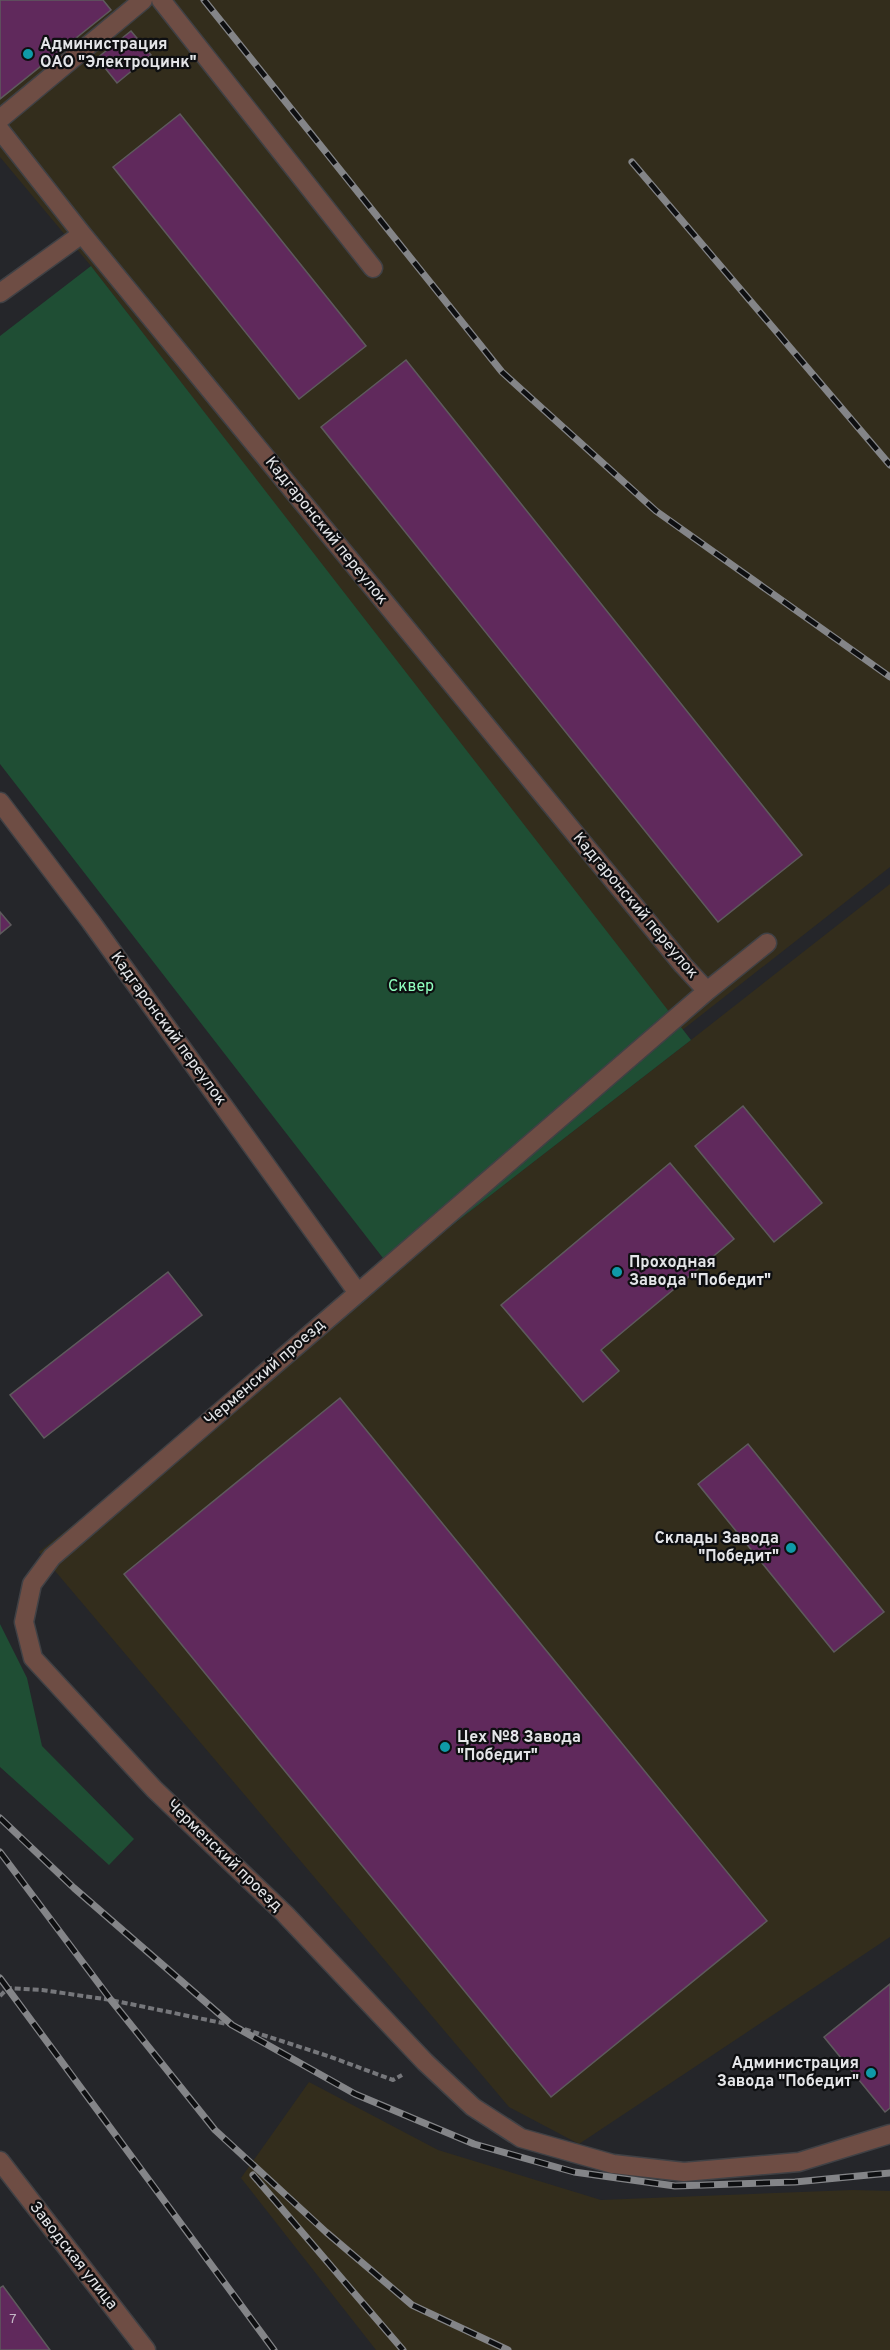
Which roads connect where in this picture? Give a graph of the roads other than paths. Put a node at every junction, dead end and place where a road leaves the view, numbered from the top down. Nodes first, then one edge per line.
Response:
1 (143, 0) edge
2 (161, 0) edge
3 (0, 119) edge
4 (0, 130) edge
5 (82, 234) junction
6 (373, 268) dead end
7 (0, 294) edge
8 (0, 802) edge
9 (767, 943) dead end
10 (707, 991) junction
11 (358, 1293) junction
12 (890, 2134) edge
13 (0, 2161) edge
14 (146, 2350) edge

1 - 3 street
2 - 6 street
4 - 5 street, Кадгаронский переулок
5 - 7 street
5 - 10 street, Кадгаронский переулок
8 - 11 street, Кадгаронский переулок
9 - 10 street
10 - 11 street, Кадгаронский переулок
11 - 12 street, Черменский проезд
13 - 14 street, Заводская улица

